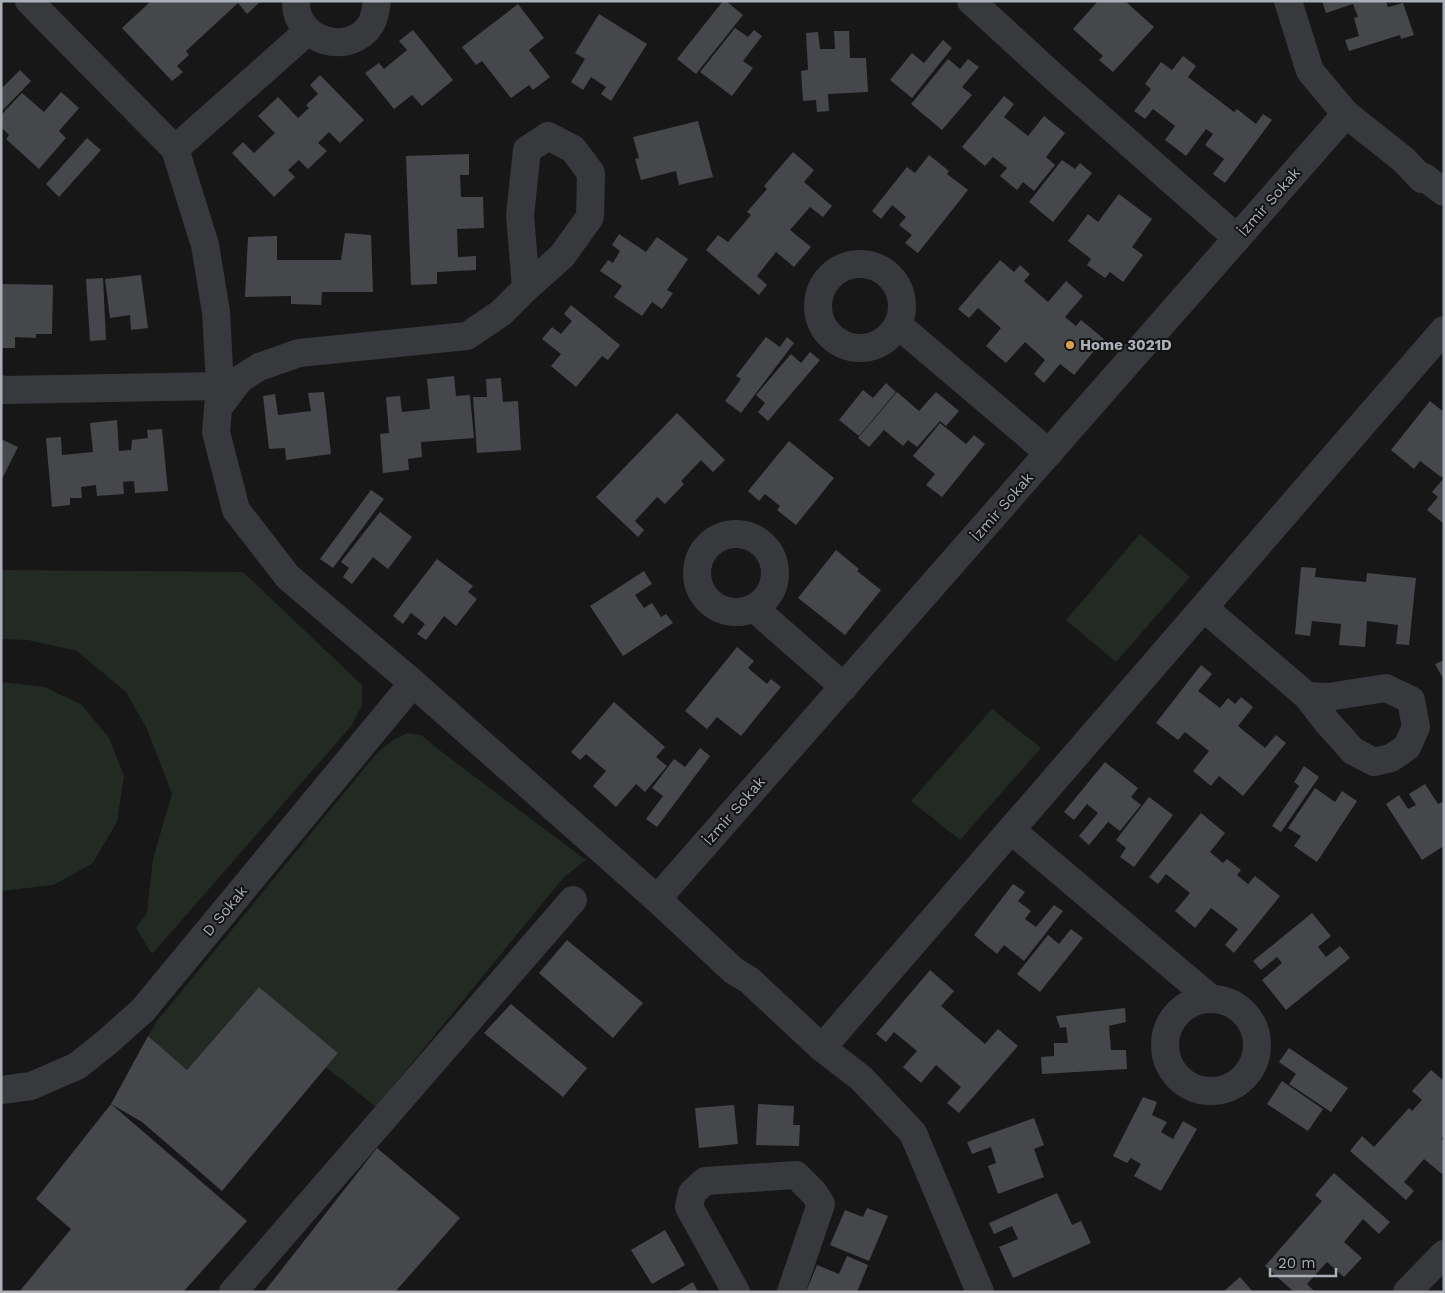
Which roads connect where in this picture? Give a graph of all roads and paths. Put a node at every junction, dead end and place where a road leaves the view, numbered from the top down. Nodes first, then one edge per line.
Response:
1 (29, 1) edge
2 (296, 1) edge
3 (377, 1) edge
4 (971, 1) edge
5 (1288, 1) edge
6 (308, 31) junction
7 (1346, 114) junction
8 (175, 149) junction
9 (1444, 192) edge
10 (1237, 238) junction
11 (526, 288) junction
12 (898, 325) dead end
13 (1440, 343) edge
14 (1, 389) edge
15 (219, 397) junction
16 (1049, 453) junction
17 (754, 608) dead end
18 (1204, 608) junction
19 (413, 682) junction
20 (844, 687) junction
21 (1308, 696) dead end
22 (1012, 830) junction
23 (657, 899) junction
24 (573, 900) dead end
25 (1210, 998) dead end
26 (822, 1048) junction
27 (1, 1090) edge
28 (1444, 1254) edge
29 (233, 1292) edge
30 (736, 1292) edge
31 (790, 1292) edge
32 (980, 1292) edge
33 (1407, 1292) edge

1 - 8 lane
2 - 6 lane
3 - 6 lane
4 - 10 lane
5 - 7 lane
6 - 8 lane
7 - 9 lane
7 - 10 lane, İzmir Sokak
8 - 15 lane
10 - 16 lane, İzmir Sokak
11 - 11 lane
11 - 15 lane
12 - 16 lane
13 - 18 lane
14 - 15 lane
15 - 19 lane
16 - 20 lane, İzmir Sokak
17 - 20 lane
18 - 21 lane
18 - 22 lane
19 - 23 lane
19 - 27 lane, D Sokak
20 - 23 lane, İzmir Sokak
22 - 25 lane
22 - 26 lane
23 - 26 lane
24 - 29 lane
26 - 32 lane
28 - 33 lane
30 - 31 lane

